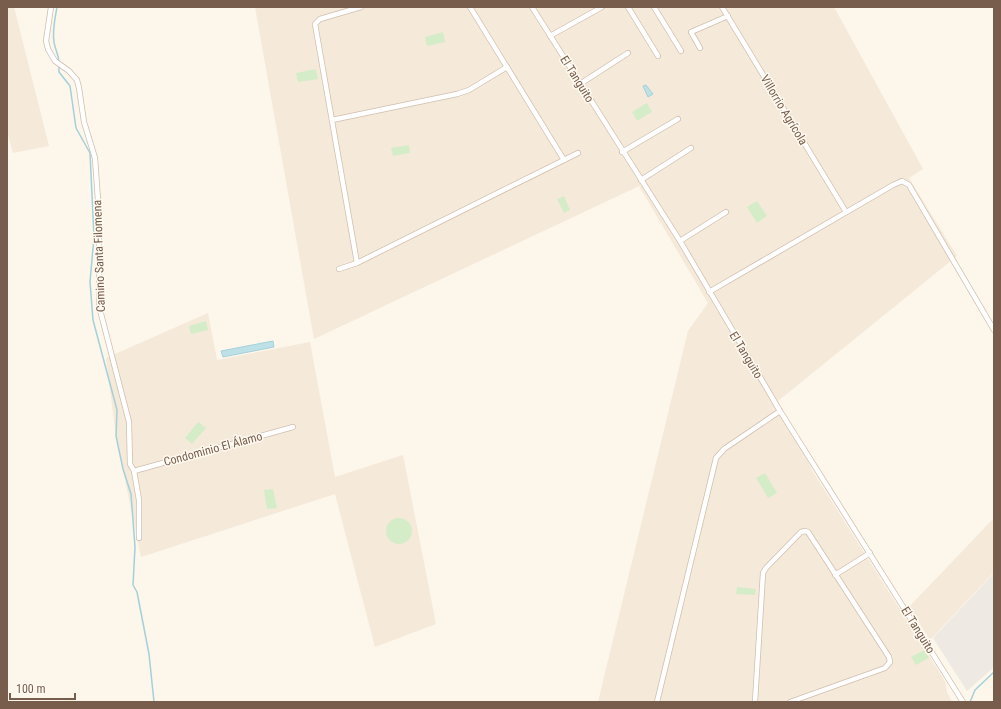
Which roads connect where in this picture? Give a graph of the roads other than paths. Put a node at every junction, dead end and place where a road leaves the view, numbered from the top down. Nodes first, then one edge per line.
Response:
1 (51, 7) edge
2 (470, 7) edge
3 (532, 7) edge
4 (602, 7) edge
5 (628, 7) edge
6 (654, 7) edge
7 (722, 7) edge
8 (356, 8) edge
9 (728, 16) junction
10 (550, 36) junction
11 (700, 48) dead end
12 (681, 51) dead end
13 (628, 53) dead end
14 (658, 56) dead end
15 (507, 67) junction
16 (580, 84) junction
17 (678, 119) dead end
18 (332, 120) junction
19 (691, 148) dead end
20 (622, 152) junction
21 (578, 153) dead end
22 (564, 160) junction
23 (641, 180) junction
24 (726, 212) dead end
25 (846, 212) junction
26 (680, 241) junction
27 (357, 263) junction
28 (339, 269) dead end
29 (709, 292) junction
30 (994, 330) edge
31 (780, 411) junction
32 (293, 427) dead end
33 (134, 472) junction
34 (139, 538) dead end
35 (870, 554) junction
36 (835, 575) junction
37 (657, 702) edge
38 (755, 702) edge
39 (790, 702) edge
40 (963, 702) edge

1 - 33 street, Camino Santa Filomena
2 - 15 street
3 - 10 street, El Tanguito
4 - 10 street
5 - 14 street
6 - 12 street
7 - 9 street, Villorrio Agrícola
8 - 18 street
9 - 11 street
9 - 25 street, Villorrio Agrícola
10 - 16 street, El Tanguito
13 - 16 street
15 - 18 street
15 - 22 street
16 - 20 street, El Tanguito
17 - 20 street
18 - 27 street
19 - 23 street
20 - 23 street, El Tanguito
21 - 22 street
22 - 27 street
23 - 26 street, El Tanguito
24 - 26 street
25 - 29 street
25 - 30 street
26 - 29 street, El Tanguito
27 - 28 street
29 - 31 street, El Tanguito
31 - 35 street, El Tanguito
31 - 37 street
32 - 33 street, Condominio El Álamo
33 - 34 street, Camino Santa Filomena
35 - 36 street
35 - 40 street, El Tanguito
36 - 38 street
36 - 39 street

